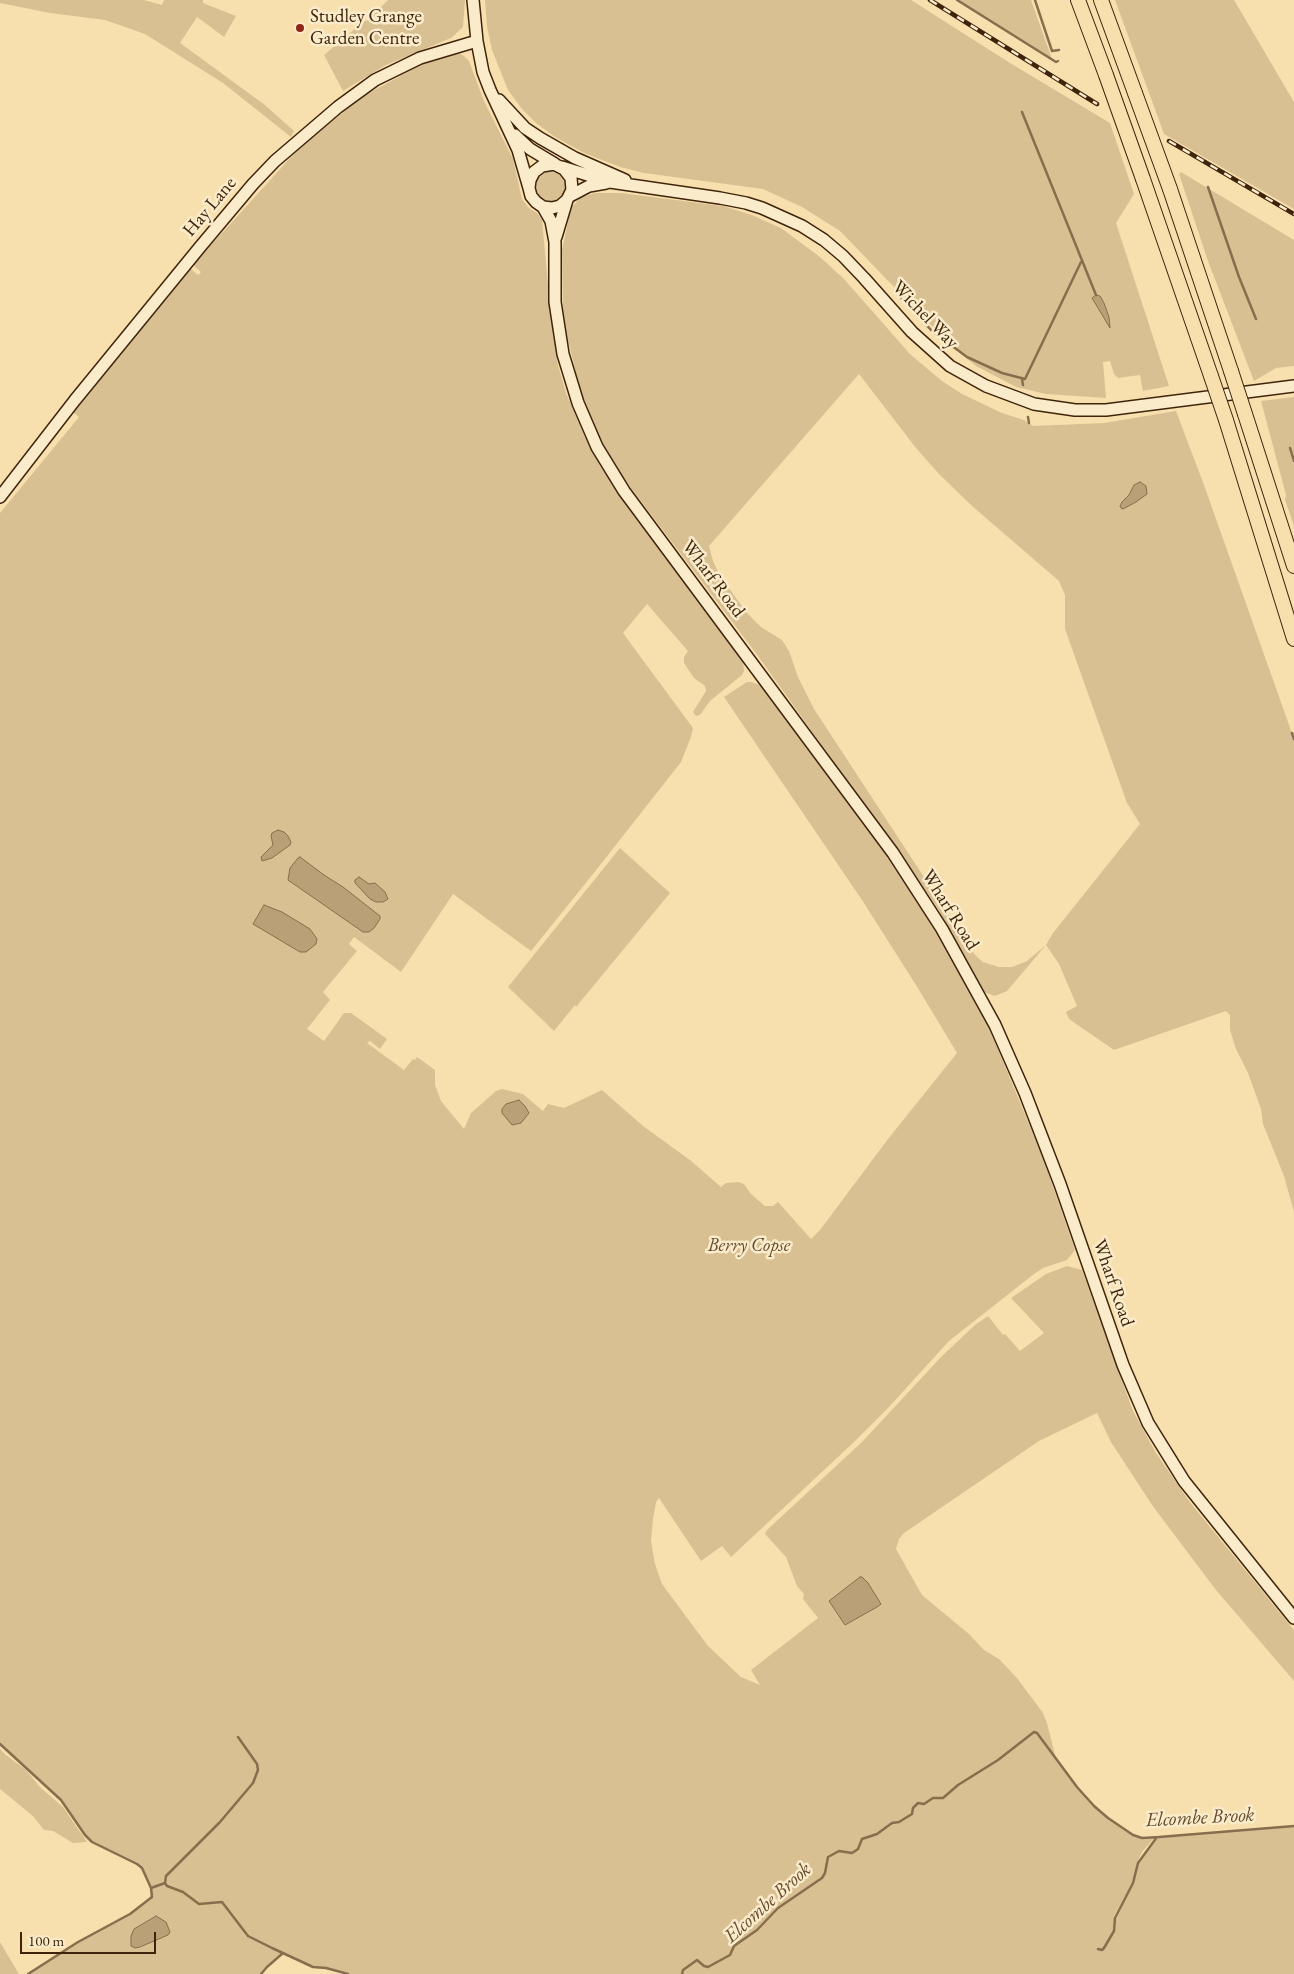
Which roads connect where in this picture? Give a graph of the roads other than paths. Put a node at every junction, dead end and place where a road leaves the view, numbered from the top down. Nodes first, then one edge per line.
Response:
1 (473, 0) edge
2 (1078, 0) edge
3 (1101, 0) edge
4 (477, 41) junction
5 (490, 90) junction
6 (510, 131) junction
7 (559, 166) junction
8 (610, 182) junction
9 (638, 186) junction
10 (529, 188) junction
11 (569, 198) junction
12 (543, 207) junction
13 (555, 242) junction
14 (1294, 386) edge
15 (0, 497) edge
16 (1294, 566) edge
17 (1294, 639) edge
18 (1294, 1618) edge

1 - 4 main road
2 - 17 highway, bridge
3 - 16 highway, bridge
4 - 5 main road, Wharf Road
4 - 15 main road, Hay Lane
5 - 6 main road, Wharf Road
5 - 9 main road
6 - 7 main road, Wharf Road
6 - 10 main road, Wharf Road
7 - 8 main road, Wichel Way
7 - 10 main road
7 - 11 main road, Wharf Road
8 - 9 main road, Wichel Way
8 - 11 main road, Wichel Way
9 - 14 main road, Wichel Way
10 - 12 main road, Wharf Road
11 - 12 main road
11 - 13 main road, Wharf Road
12 - 13 main road, Wharf Road
13 - 18 main road, Wharf Road

